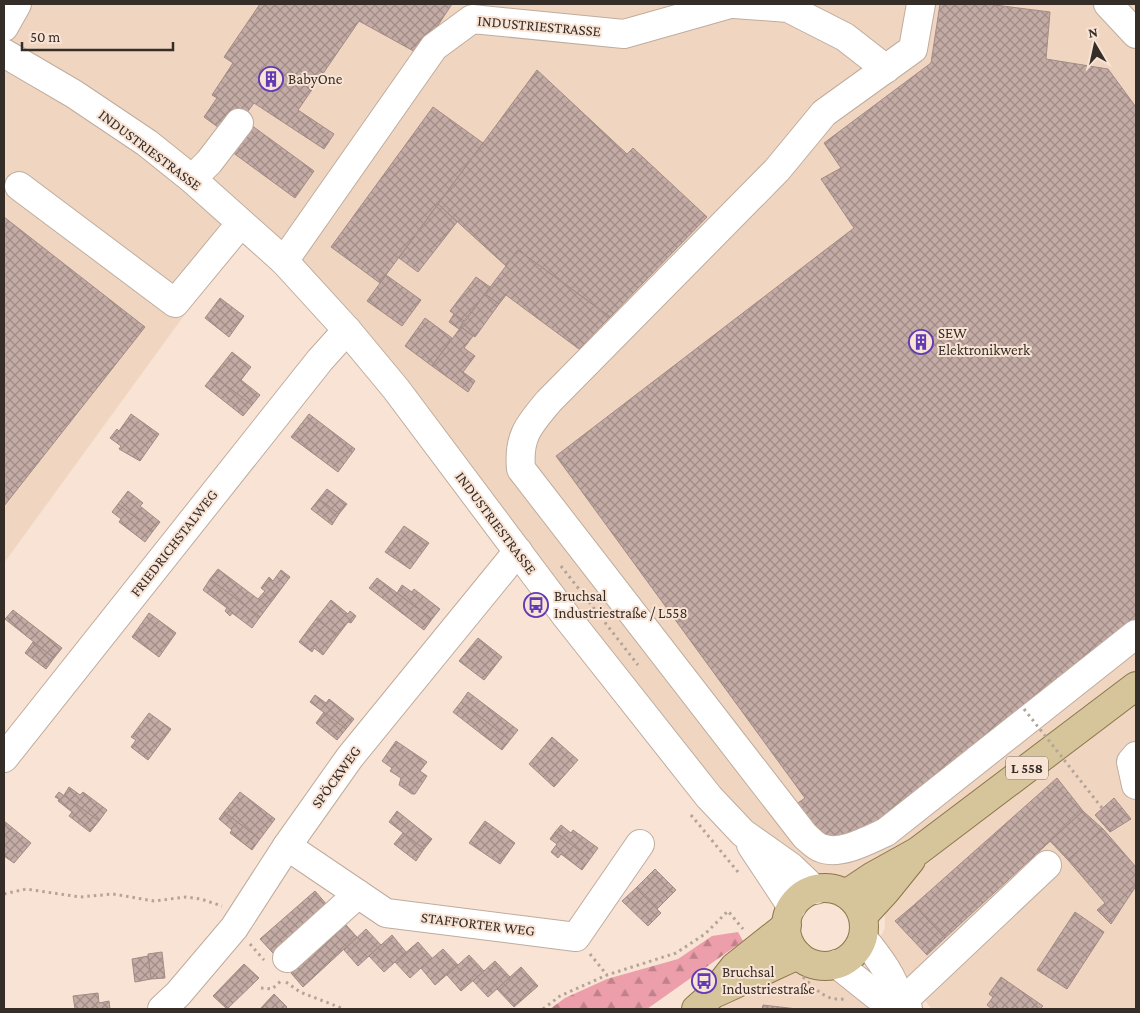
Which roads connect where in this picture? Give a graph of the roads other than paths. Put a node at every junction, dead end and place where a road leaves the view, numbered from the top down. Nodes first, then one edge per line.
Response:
1 (17, 4) edge
2 (730, 4) edge
3 (734, 4) edge
4 (921, 4) edge
5 (1108, 4) edge
6 (4, 27) edge
7 (1136, 34) edge
8 (4, 54) edge
9 (886, 69) junction
10 (239, 123) dead end
11 (192, 179) junction
12 (19, 186) dead end
13 (241, 222) junction
14 (284, 262) junction
15 (347, 330) junction
16 (518, 550) junction
17 (1136, 634) edge
18 (1136, 686) edge
19 (1136, 756) edge
20 (4, 758) edge
21 (1136, 785) edge
22 (743, 833) junction
23 (640, 844) dead end
24 (286, 846) junction
25 (918, 851) junction
26 (1047, 865) dead end
27 (815, 890) junction
28 (358, 894) junction
29 (846, 894) junction
30 (789, 916) junction
31 (863, 927) junction
32 (798, 955) junction
33 (837, 964) junction
34 (285, 969) road end
35 (705, 1002) edge
36 (177, 1004) edge
37 (904, 1006) edge

1 - 6 street
2 - 14 street, INDUSTRIESTRASSE
3 - 9 street
4 - 9 street
5 - 7 street
8 - 11 street, INDUSTRIESTRASSE
9 - 17 street
10 - 11 street
11 - 13 street, INDUSTRIESTRASSE
12 - 13 street
13 - 14 street, INDUSTRIESTRASSE
14 - 15 street, INDUSTRIESTRASSE
15 - 16 street, INDUSTRIESTRASSE
15 - 20 street, FRIEDRICHSTALWEG
16 - 22 street, INDUSTRIESTRASSE
16 - 24 street, SPÖCKWEG
18 - 25 main road, L 558
19 - 21 street
22 - 27 street, INDUSTRIESTRASSE
22 - 30 street, INDUSTRIESTRASSE
23 - 28 street, STAFFORTER WEG
24 - 28 street, STAFFORTER WEG
24 - 36 street, SPÖCKWEG
25 - 29 main road, L 558
25 - 31 main road, L 558
26 - 37 street
27 - 29 main road
27 - 30 main road
28 - 34 street
29 - 31 main road
30 - 32 main road
30 - 35 main road
31 - 33 main road, L 558
31 - 37 street
32 - 33 main road
32 - 35 main road
33 - 37 street

